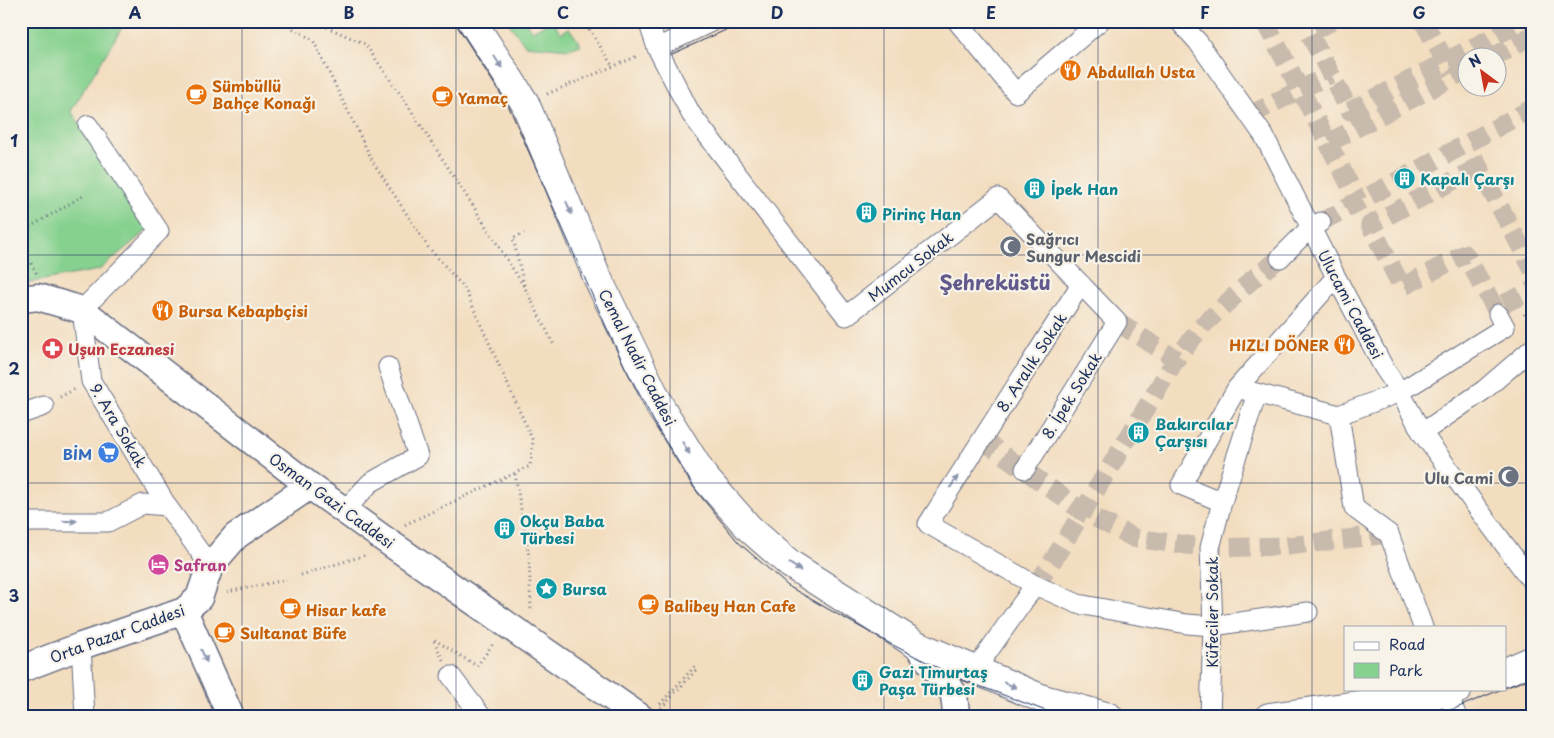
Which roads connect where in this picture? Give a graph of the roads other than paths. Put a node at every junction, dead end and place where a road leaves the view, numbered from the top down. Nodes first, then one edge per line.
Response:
1 (472, 21) edge
2 (648, 21) edge
3 (713, 21) edge
4 (957, 21) edge
5 (1100, 21) edge
6 (1179, 21) edge
7 (657, 48) junction
8 (88, 125) dead end
9 (1316, 224) junction
10 (1280, 258) tunnel mouth
11 (1336, 277) junction
12 (1081, 284) junction
13 (21, 299) edge
14 (82, 310) junction
15 (1498, 314) dead end
16 (1533, 348) edge
17 (388, 367) dead end
18 (1236, 388) junction
19 (1400, 392) junction
20 (1257, 393) junction
21 (44, 406) dead end
22 (21, 414) edge
23 (1339, 415) junction
24 (1422, 434) junction
25 (1025, 469) dead end
26 (310, 486) junction
27 (1222, 502) junction
28 (167, 506) junction
29 (345, 510) junction
30 (21, 522) edge
31 (210, 566) junction
32 (1533, 583) edge
33 (1035, 585) junction
34 (191, 604) junction
35 (1308, 612) dead end
36 (1213, 626) junction
37 (1423, 626) edge
38 (917, 645) junction
39 (81, 646) junction
40 (1533, 660) edge
41 (21, 669) edge
42 (975, 670) junction
43 (1506, 672) edge
44 (451, 676) dead end
45 (1452, 697) edge
46 (652, 712) edge
47 (85, 717) edge
48 (231, 717) edge
49 (482, 717) edge
50 (955, 717) edge
51 (1109, 717) edge
52 (1210, 717) edge
53 (1269, 717) edge

1 -> 38 main road, Cemal Nadir Caddesi
2 - 7 street
3 - 7 street
4 - 5 street
6 - 9 street, Ulucami Caddesi
7 - 12 street, Mumcu Sokak
8 - 14 street
9 - 10 street
9 - 11 street, Ulucami Caddesi
11 - 18 street
11 - 19 street, Ulucami Caddesi
12 - 25 street, 8. İpek Sokak
33 -> 12 street, 8. Aralık Sokak
13 - 14 main road, Osman Gazi Caddesi
14 - 26 main road, Osman Gazi Caddesi
14 - 28 street, 9. Ara Sokak
15 - 19 street
16 - 24 street
17 - 29 street
18 - 20 street
18 - 27 street
19 - 23 street
19 - 24 street, Ulucami Caddesi
20 - 23 street
20 - 27 street, Küfeciler Sokak
21 - 22 street
23 - 37 street
24 - 32 street, Ulucami Caddesi
26 - 29 main road, Osman Gazi Caddesi
26 - 31 main road, Orta Pazar Caddesi
27 - 36 street, Küfeciler Sokak
30 -> 28 street
28 - 31 street, 9. Ara Sokak
29 - 46 main road, Osman Gazi Caddesi
31 - 34 main road, Orta Pazar Caddesi
33 - 36 street
33 - 42 street
34 - 39 main road, Orta Pazar Caddesi
34 -> 48 main road
35 - 36 street
36 - 52 street, Küfeciler Sokak
38 - 42 main road, Cemal Nadir Caddesi
38 - 50 main road
39 - 41 main road, Orta Pazar Caddesi
39 - 47 street
40 - 43 main road
42 -> 51 main road, Cemal Nadir Caddesi
44 - 49 street
45 - 53 main road

